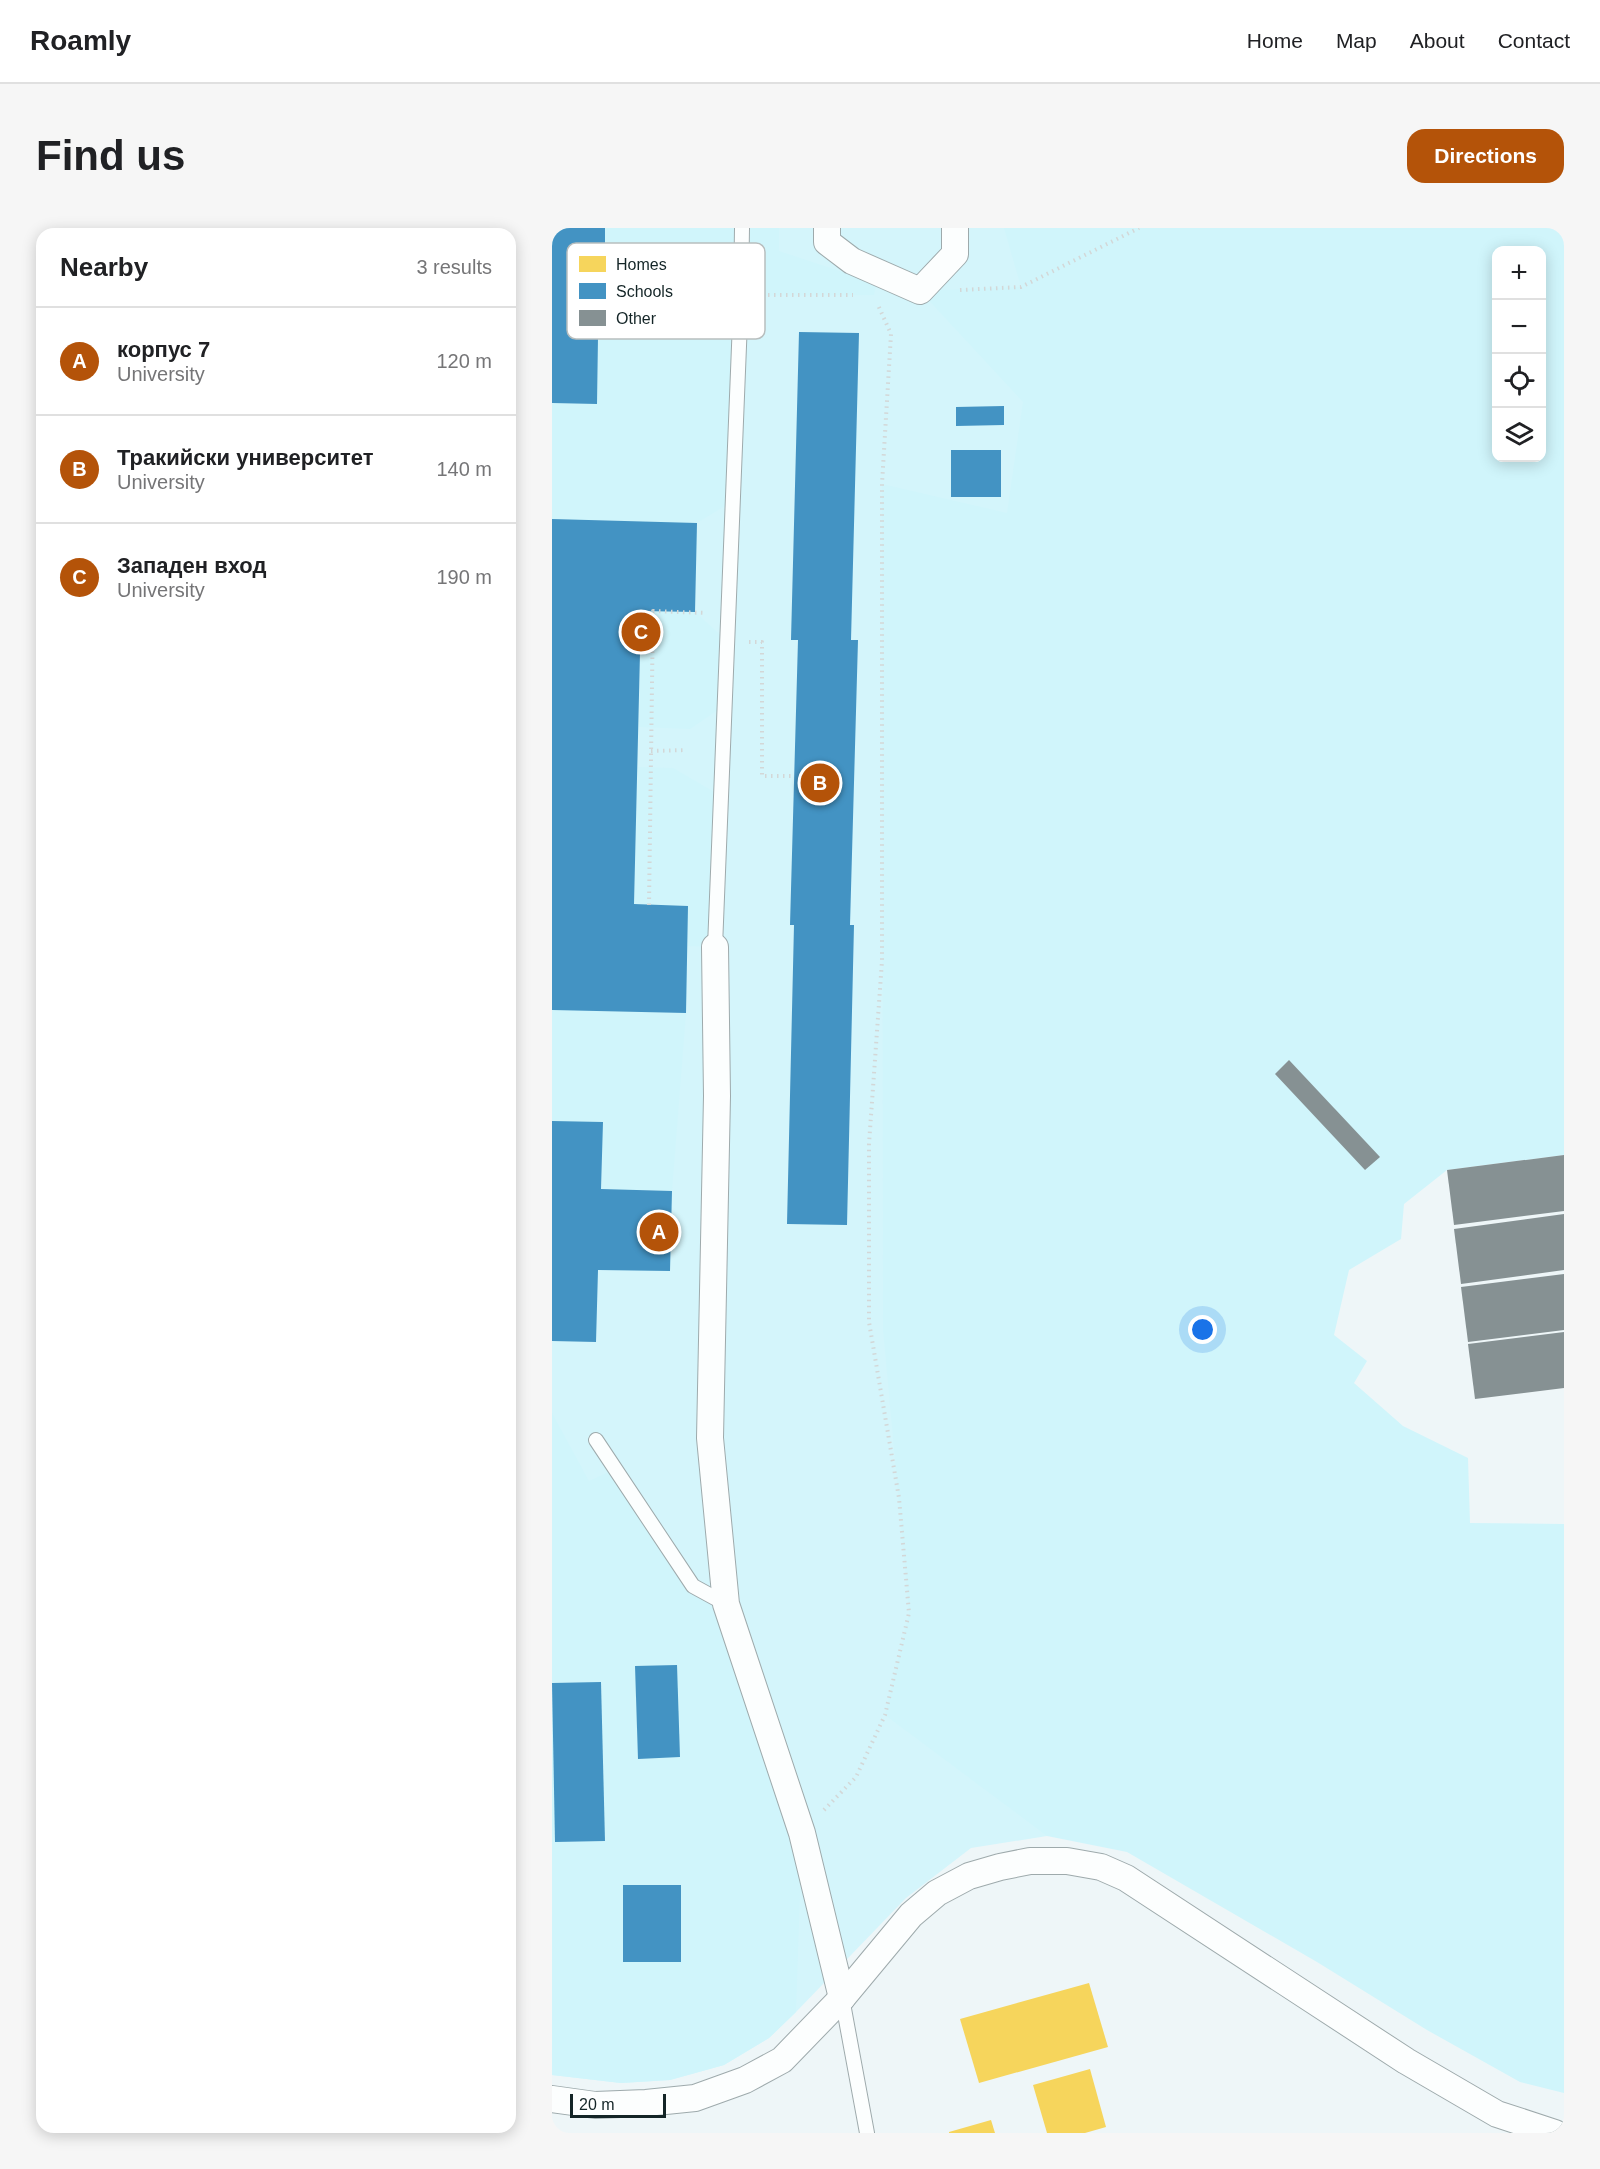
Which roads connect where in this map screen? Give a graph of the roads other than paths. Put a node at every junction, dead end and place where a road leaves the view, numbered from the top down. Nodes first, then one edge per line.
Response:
1 (742, 228) edge
2 (827, 228) edge
3 (955, 228) edge
4 (742, 243) edge
5 (739, 339) edge
6 (715, 947) joint
7 (596, 1440) dead end
8 (726, 1604) junction
9 (842, 1998) junction
10 (552, 2099) edge
11 (867, 2133) edge
12 (1555, 2133) edge

1 - 4 lane
2 - 3 street
5 - 6 lane
6 - 8 street
7 - 8 lane
8 - 9 street
9 - 10 street
9 - 11 lane
9 - 12 street

